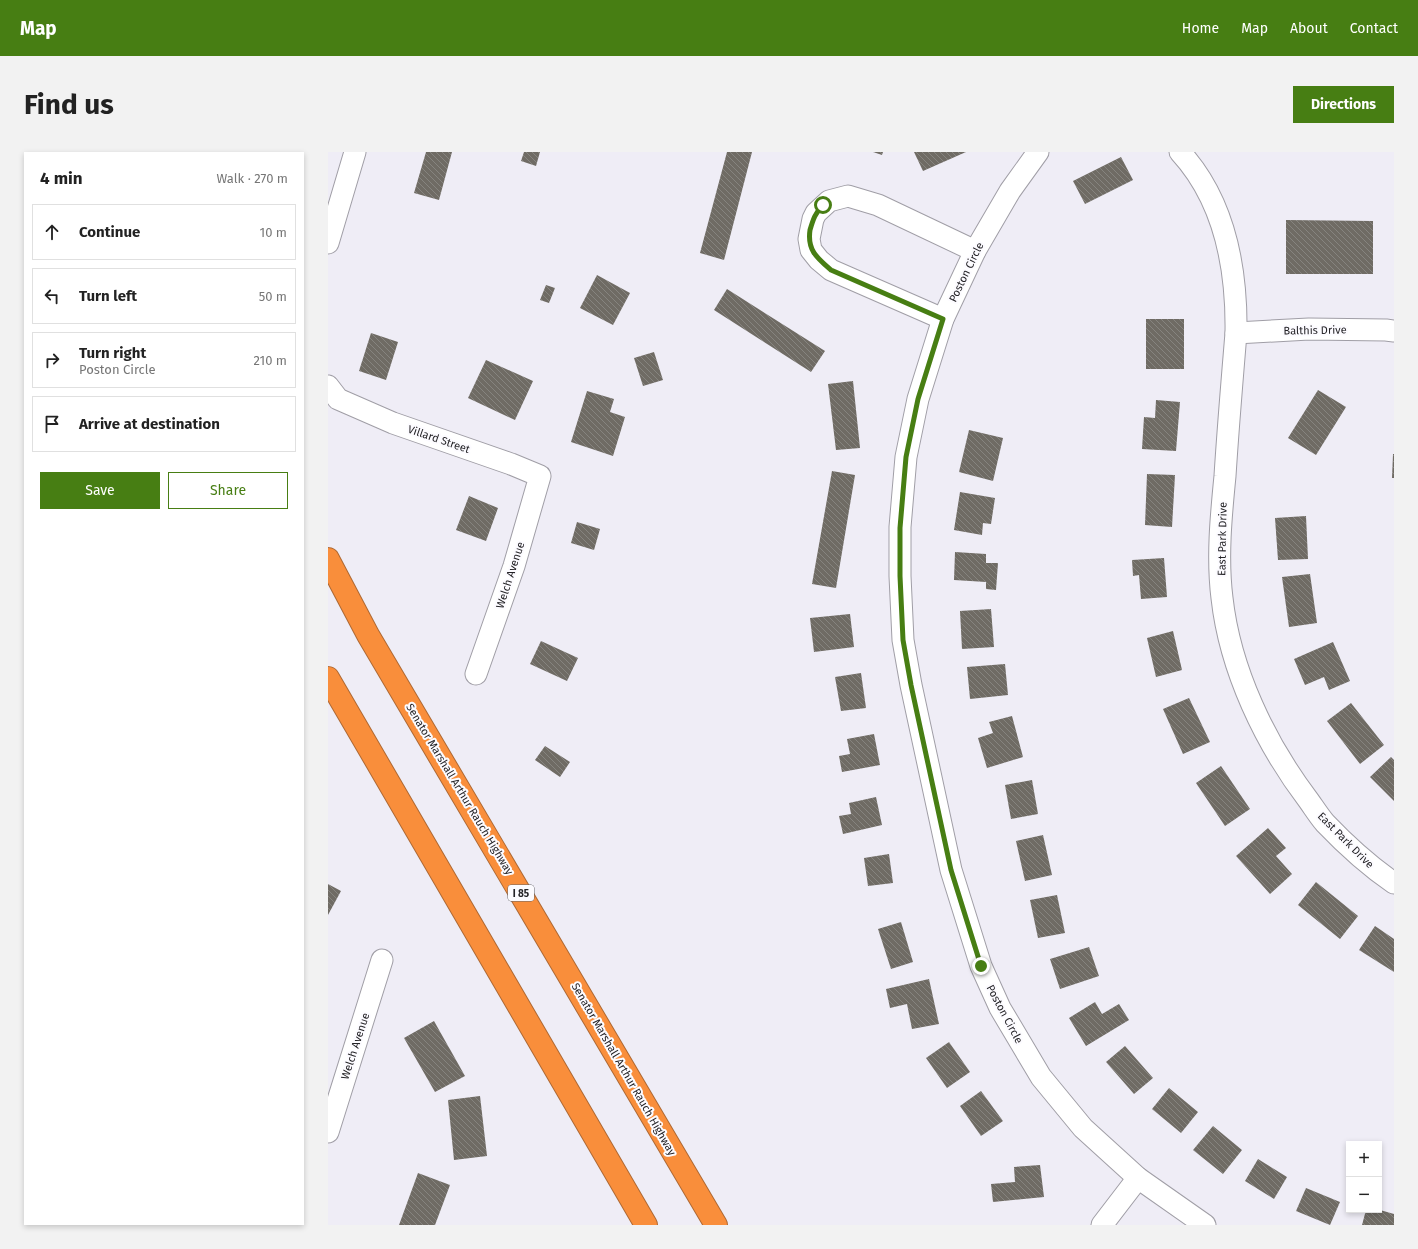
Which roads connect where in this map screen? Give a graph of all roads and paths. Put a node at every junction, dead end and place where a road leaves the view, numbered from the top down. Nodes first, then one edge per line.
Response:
1 (355, 152) edge
2 (1038, 152) edge
3 (1180, 152) edge
4 (328, 243) edge
5 (975, 251) junction
6 (943, 319) junction
7 (1394, 331) edge
8 (1236, 333) junction
9 (333, 393) edge
10 (540, 476) joint
11 (328, 559) edge
12 (476, 674) dead end
13 (328, 678) edge
14 (1394, 883) edge
15 (382, 960) dead end
16 (328, 1132) edge
17 (1138, 1178) junction
18 (1199, 1224) edge
19 (646, 1225) edge
20 (716, 1225) edge
21 (1102, 1225) edge

1 - 4 street
2 - 5 street, Poston Circle
3 - 8 street, East Park Drive
5 - 6 street, Poston Circle
5 - 6 street
6 - 17 street, Poston Circle
7 - 8 street, Balthis Drive
8 - 14 street, East Park Drive
9 - 10 street, Villard Street
10 - 12 street, Welch Avenue
11 - 20 highway, Senator Marshall Arthur Rauch Highway / I 85
13 - 19 highway
15 - 16 street, Welch Avenue
17 - 18 street, Poston Circle
17 - 21 street

